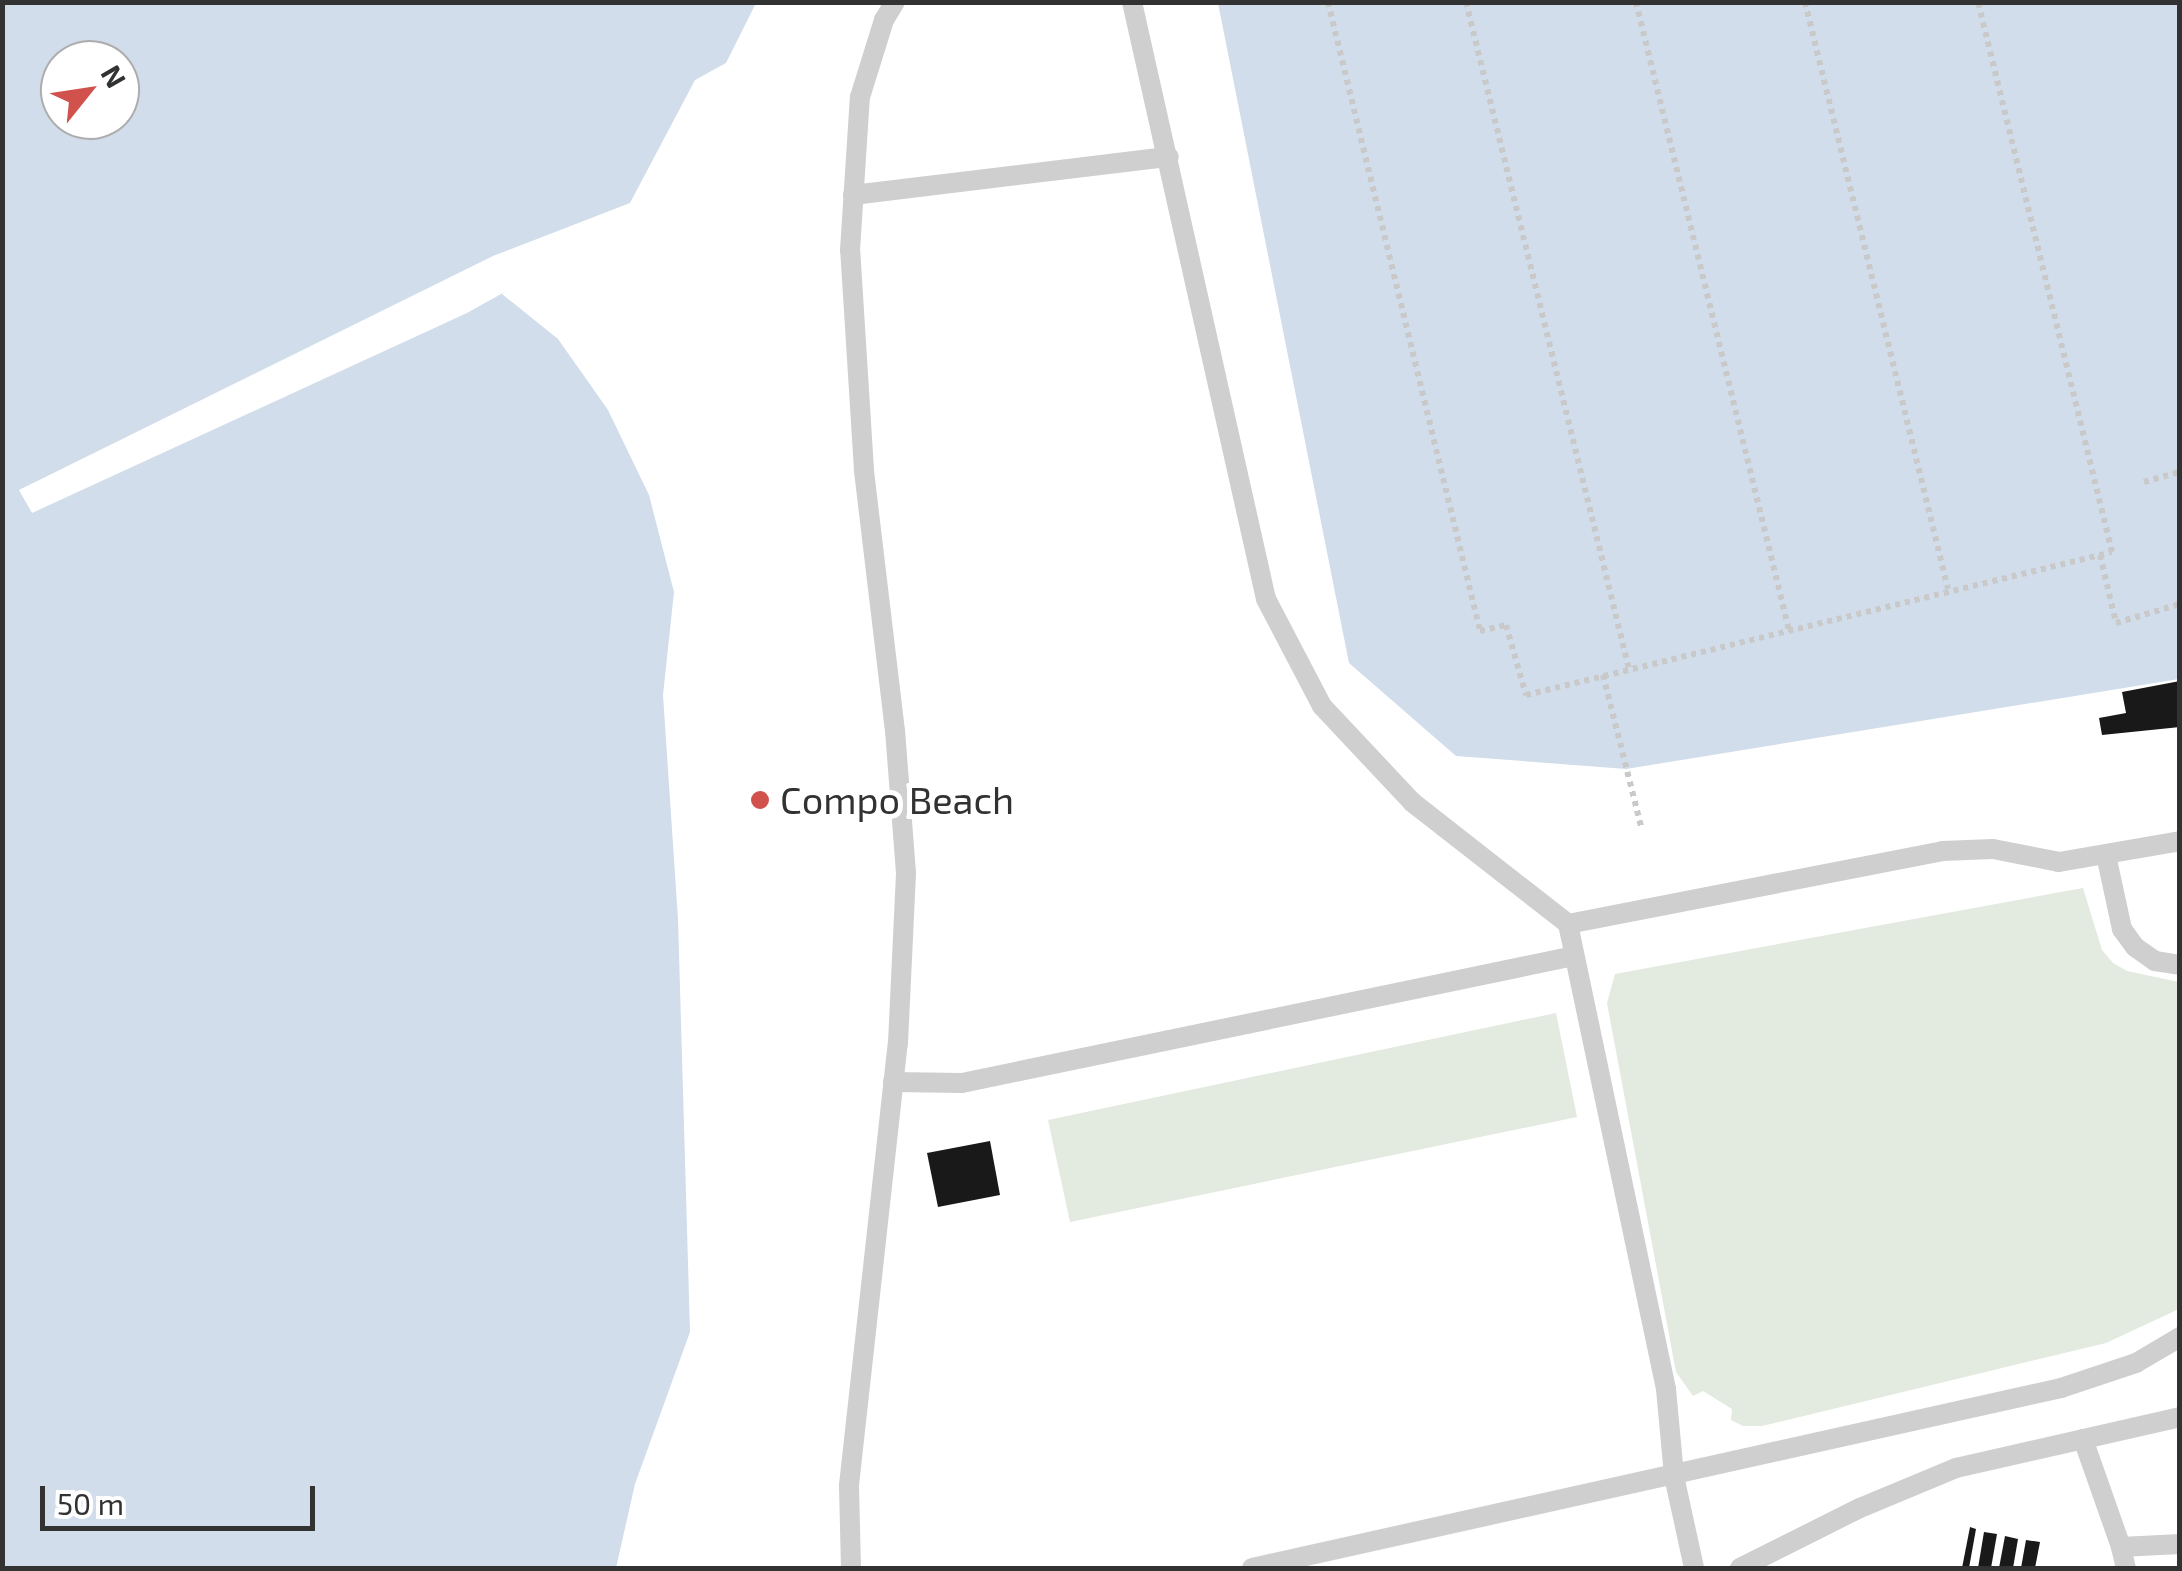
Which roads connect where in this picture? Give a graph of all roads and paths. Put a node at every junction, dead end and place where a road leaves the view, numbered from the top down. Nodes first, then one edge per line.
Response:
1 (895, 2) edge
2 (1132, 2) edge
3 (1328, 2) edge
4 (1466, 2) edge
5 (1636, 2) edge
6 (1805, 2) edge
7 (1978, 2) edge
8 (1169, 157) junction
9 (853, 195) junction
10 (2180, 472) edge
11 (2144, 482) dead end
12 (2100, 555) junction
13 (1948, 590) junction
14 (2180, 604) edge
15 (1790, 630) junction
16 (1629, 670) junction
17 (1603, 675) junction
18 (1640, 826) dead end
19 (2180, 840) edge
20 (2106, 854) junction
21 (1568, 924) junction
22 (1574, 956) junction
23 (2180, 965) edge
24 (893, 1082) junction
25 (2180, 1338) edge
26 (2180, 1416) edge
27 (2084, 1439) junction
28 (1674, 1476) junction
29 (2180, 1544) edge
30 (2121, 1547) junction
31 (851, 1568) edge
32 (1252, 1568) edge
33 (1694, 1568) edge
34 (1740, 1568) edge
35 (2126, 1568) edge

1 - 9 lane
2 - 8 lane
3 - 17 path
4 - 16 path
5 - 15 path
6 - 13 path
7 - 12 path
8 - 9 lane
8 - 21 lane
9 - 24 lane
10 - 11 path
12 - 13 path
12 - 14 path
13 - 15 path
15 - 16 path
16 - 17 path
17 - 18 path
19 - 20 lane
20 - 21 lane
20 - 23 lane
21 - 22 lane
22 - 24 lane
22 - 28 lane
24 - 31 lane
25 - 28 lane
26 - 27 lane
27 - 30 lane
27 - 34 lane
28 - 32 lane
28 - 33 lane
29 - 30 lane
30 - 35 lane

